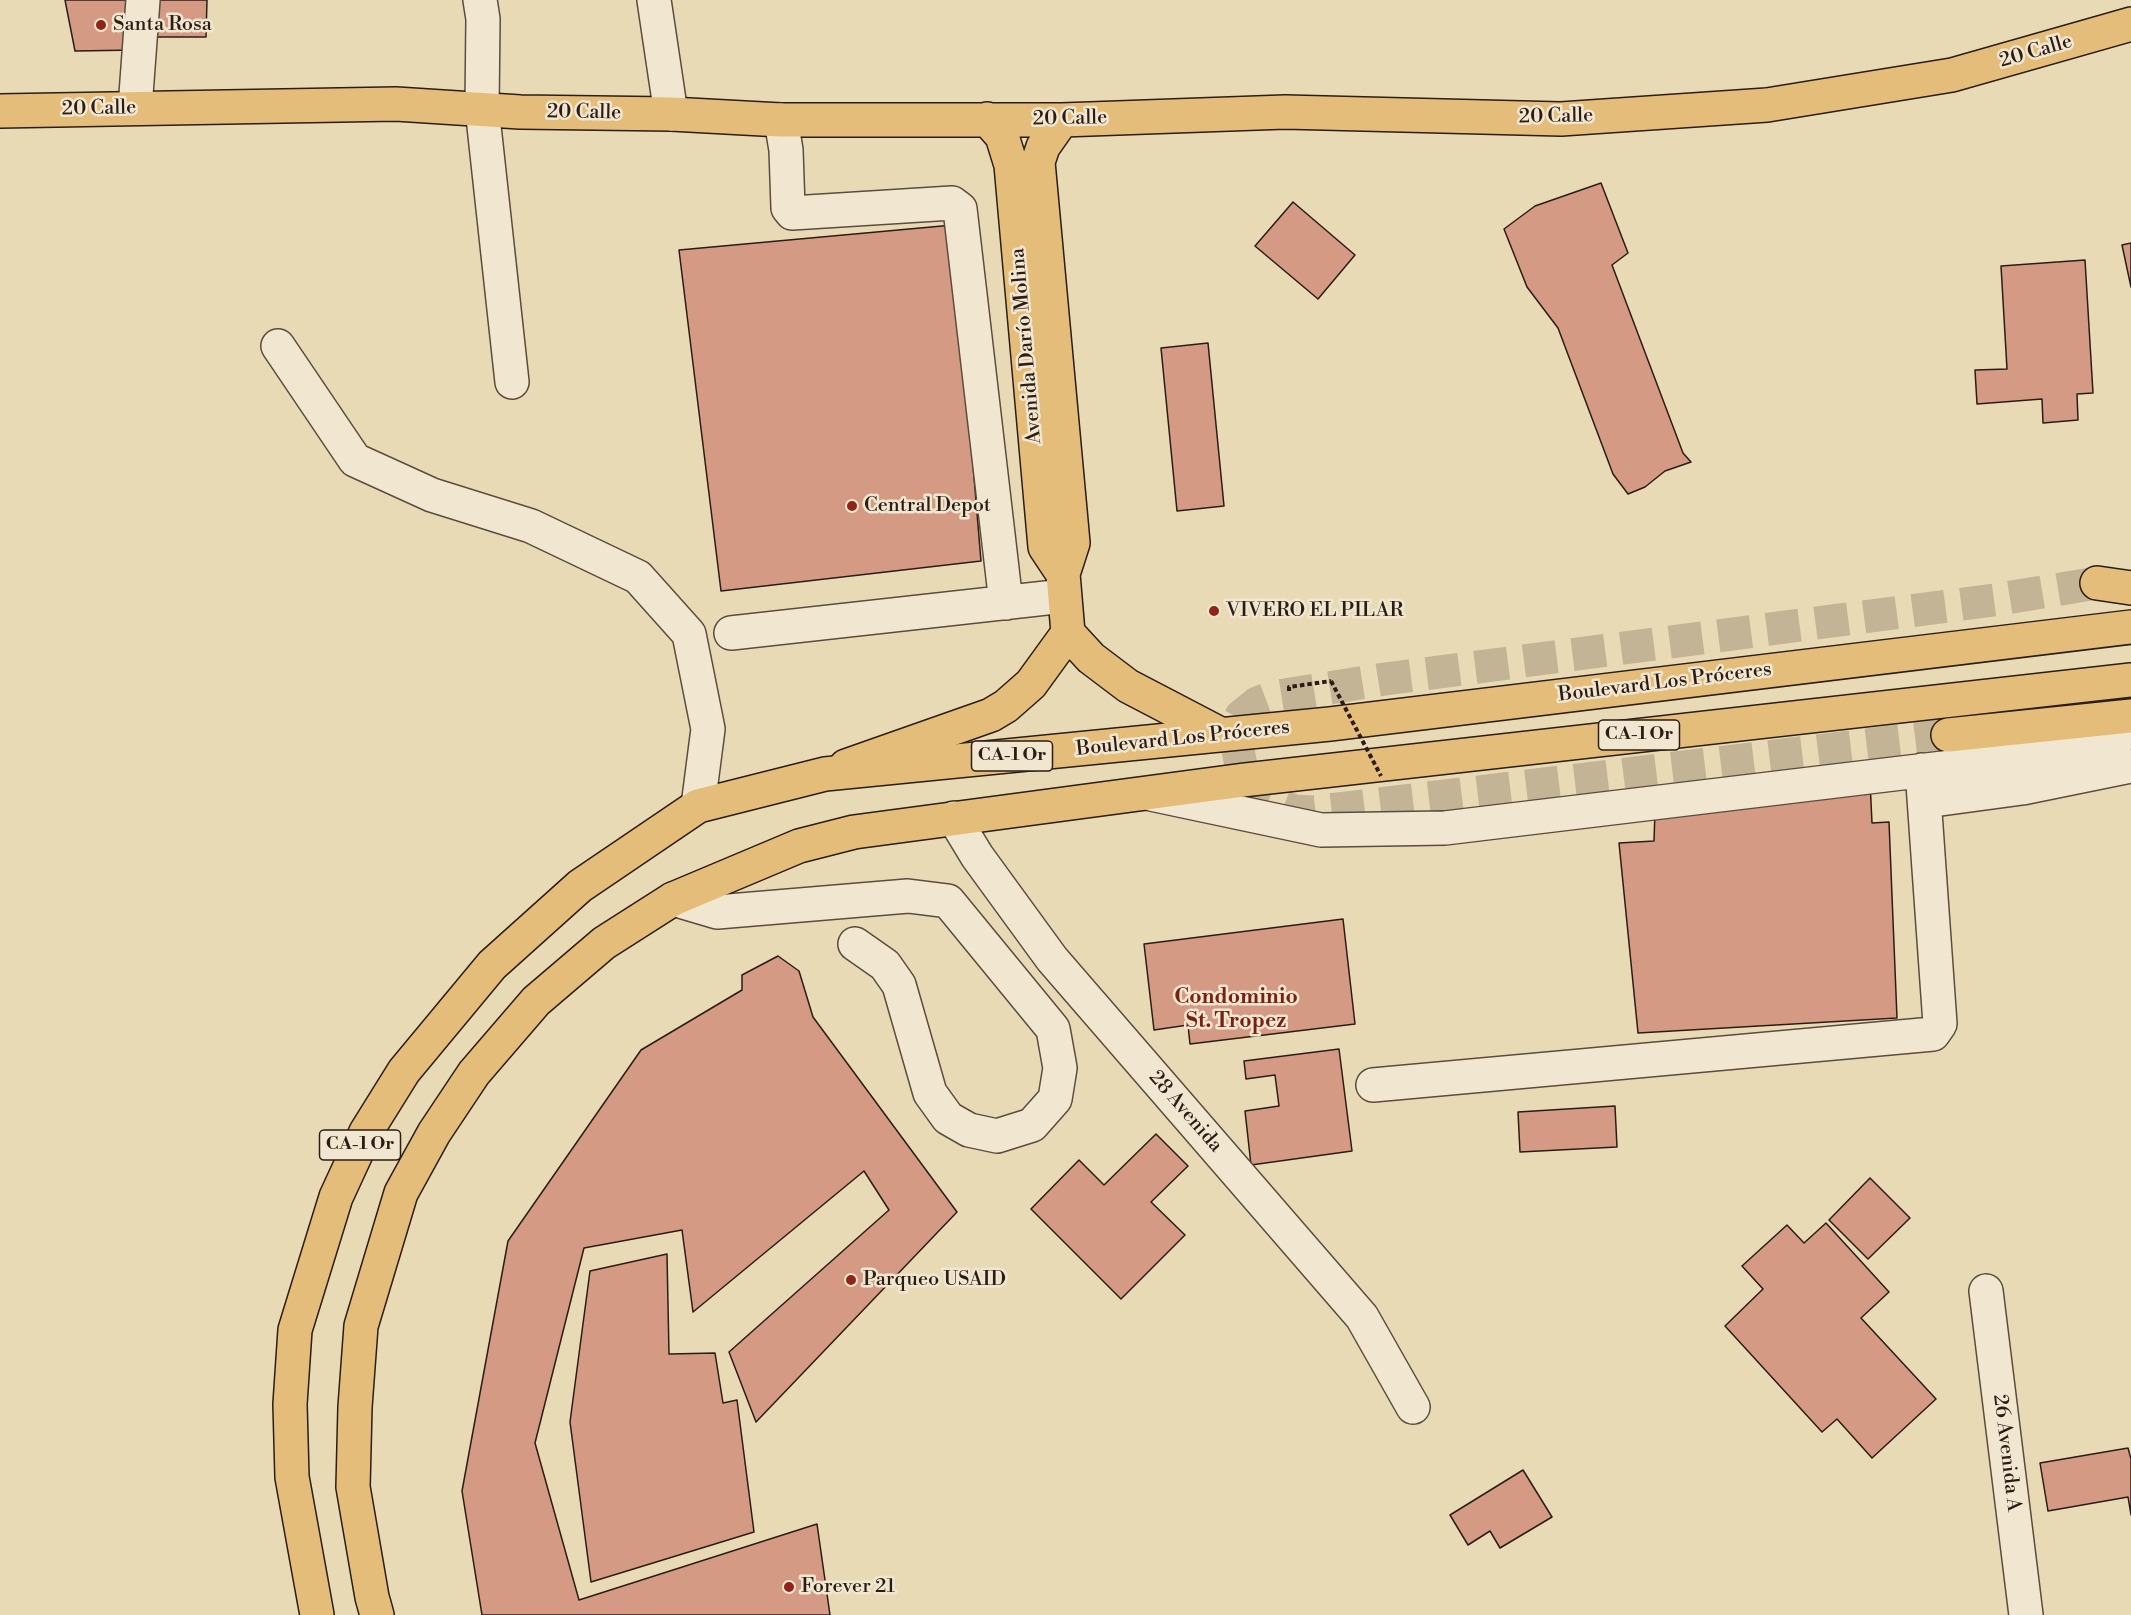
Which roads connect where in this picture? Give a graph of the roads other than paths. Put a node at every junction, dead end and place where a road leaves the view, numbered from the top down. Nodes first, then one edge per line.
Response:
1 (143, 0) edge
2 (480, 0) edge
3 (654, 0) edge
4 (2131, 24) edge
5 (135, 108) junction
6 (482, 108) junction
7 (0, 111) edge
8 (671, 114) junction
9 (987, 119) junction
10 (781, 120) junction
11 (1062, 120) junction
12 (278, 346) dead end
13 (512, 382) dead end
14 (2097, 582) tunnel mouth
15 (1064, 585) junction
16 (2131, 588) edge
17 (1006, 603) junction
18 (2131, 627) edge
19 (731, 633) dead end
20 (1068, 633) junction
21 (2131, 680) edge
22 (2131, 716) edge
23 (2131, 731) edge
24 (1218, 733) junction
25 (1948, 735) tunnel mouth
26 (2131, 766) edge
27 (825, 774) junction
28 (1924, 785) junction
29 (1146, 793) junction
30 (698, 806) junction
31 (954, 818) junction
32 (977, 856) junction
33 (673, 899) junction
34 (948, 901) junction
35 (855, 944) dead end
36 (1373, 1085) dead end
37 (1986, 1291) dead end
38 (1413, 1407) dead end
39 (317, 1615) edge
40 (377, 1615) edge
41 (2026, 1615) edge

1 - 5 street
2 - 6 street
3 - 8 street
4 - 11 main road, 20 Calle
5 - 6 main road, 20 Calle
5 - 7 main road, 20 Calle
6 - 8 main road, 20 Calle
6 - 13 street
8 - 10 main road, 20 Calle
9 - 10 main road, 20 Calle
9 - 11 main road, 20 Calle
9 - 15 main road, Avenida Darío Molina
10 - 17 street
11 - 15 main road, Avenida Darío Molina
12 - 30 street
14 - 16 main road
15 - 17 street
15 - 20 main road, Avenida Darío Molina
17 - 19 street
18 - 24 main road, Boulevard Los Próceres / CA-1 Or
20 - 24 main road
20 - 27 main road
21 - 29 main road, CA-1 Or
22 - 25 main road
23 - 28 street
24 - 27 main road, Boulevard Los Próceres / CA-1 Or
26 - 28 street
27 - 30 main road, Boulevard Los Próceres / CA-1 Or
28 - 29 street
28 - 36 street
29 - 31 main road, CA-1 Or
30 - 39 main road, Boulevard Los Próceres / CA-1 Or
31 - 32 street, 28 Avenida
31 - 33 main road, CA-1 Or
32 - 34 street
32 - 38 street, 28 Avenida
33 - 34 street
33 - 40 main road, CA-1 Or
34 - 35 street
37 - 41 street, 26 Avenida A

